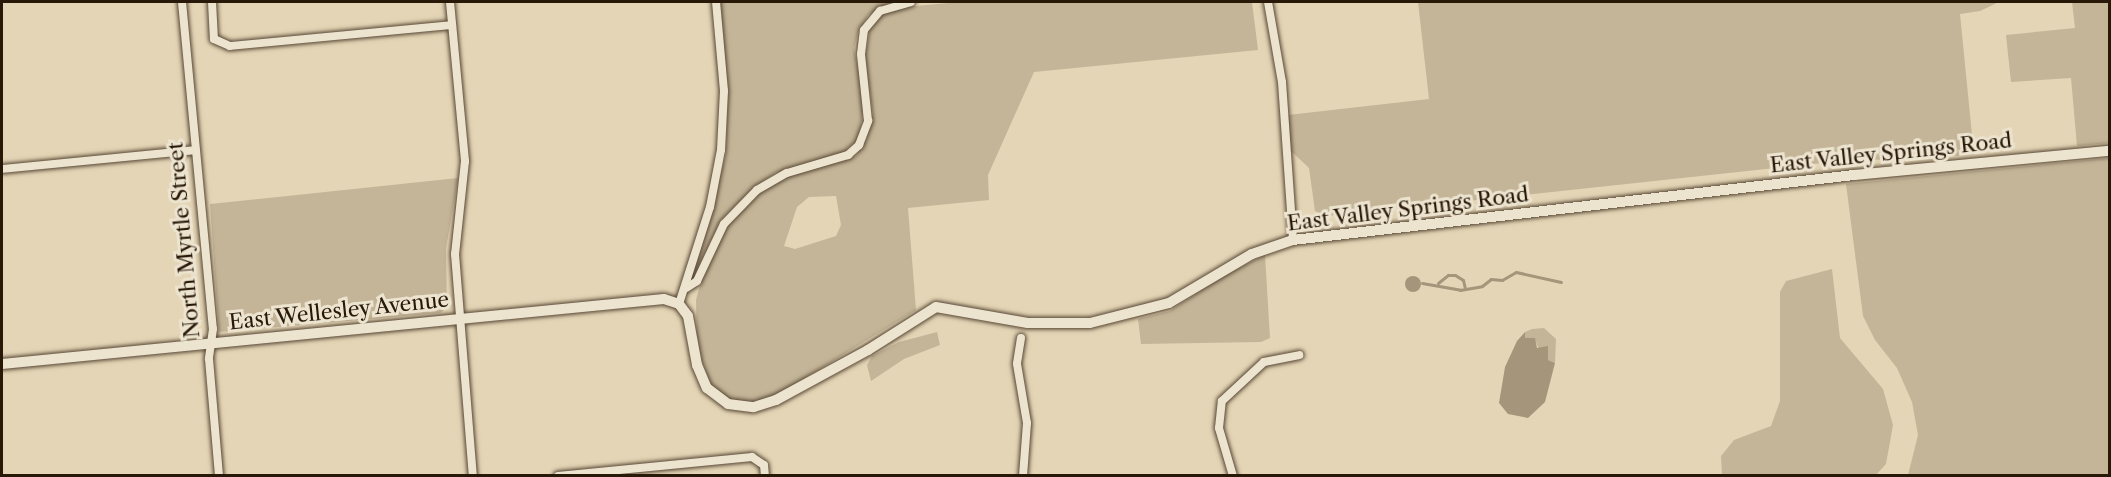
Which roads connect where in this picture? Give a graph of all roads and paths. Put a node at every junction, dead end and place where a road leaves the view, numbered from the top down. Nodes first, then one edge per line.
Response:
1 (182, 2) edge
2 (212, 2) edge
3 (450, 2) edge
4 (716, 2) edge
5 (911, 2) edge
6 (1268, 2) edge
7 (452, 25) junction
8 (195, 150) junction
9 (2109, 151) edge
10 (2, 169) edge
11 (1293, 240) junction
12 (686, 288) junction
13 (679, 304) junction
14 (458, 318) junction
15 (1021, 338) dead end
16 (210, 344) junction
17 (1299, 355) dead end
18 (2, 364) edge
19 (219, 476) edge
20 (473, 476) edge
21 (558, 476) edge
22 (765, 476) edge
23 (1023, 476) edge
24 (1233, 476) edge

1 - 8 street, North Myrtle Street
2 - 7 street
3 - 7 street
4 - 12 street
5 - 12 street
6 - 11 street
7 - 14 street
8 - 10 street
8 - 16 street, North Myrtle Street
9 - 11 street, East Valley Springs Road
11 - 13 street, East Valley Springs Road
12 - 13 street
13 - 14 street, East Wellesley Avenue
14 - 16 street, East Wellesley Avenue
14 - 20 street
15 - 23 street
16 - 18 street, East Wellesley Avenue
16 - 19 street, North Myrtle Street
17 - 24 street
21 - 22 street

